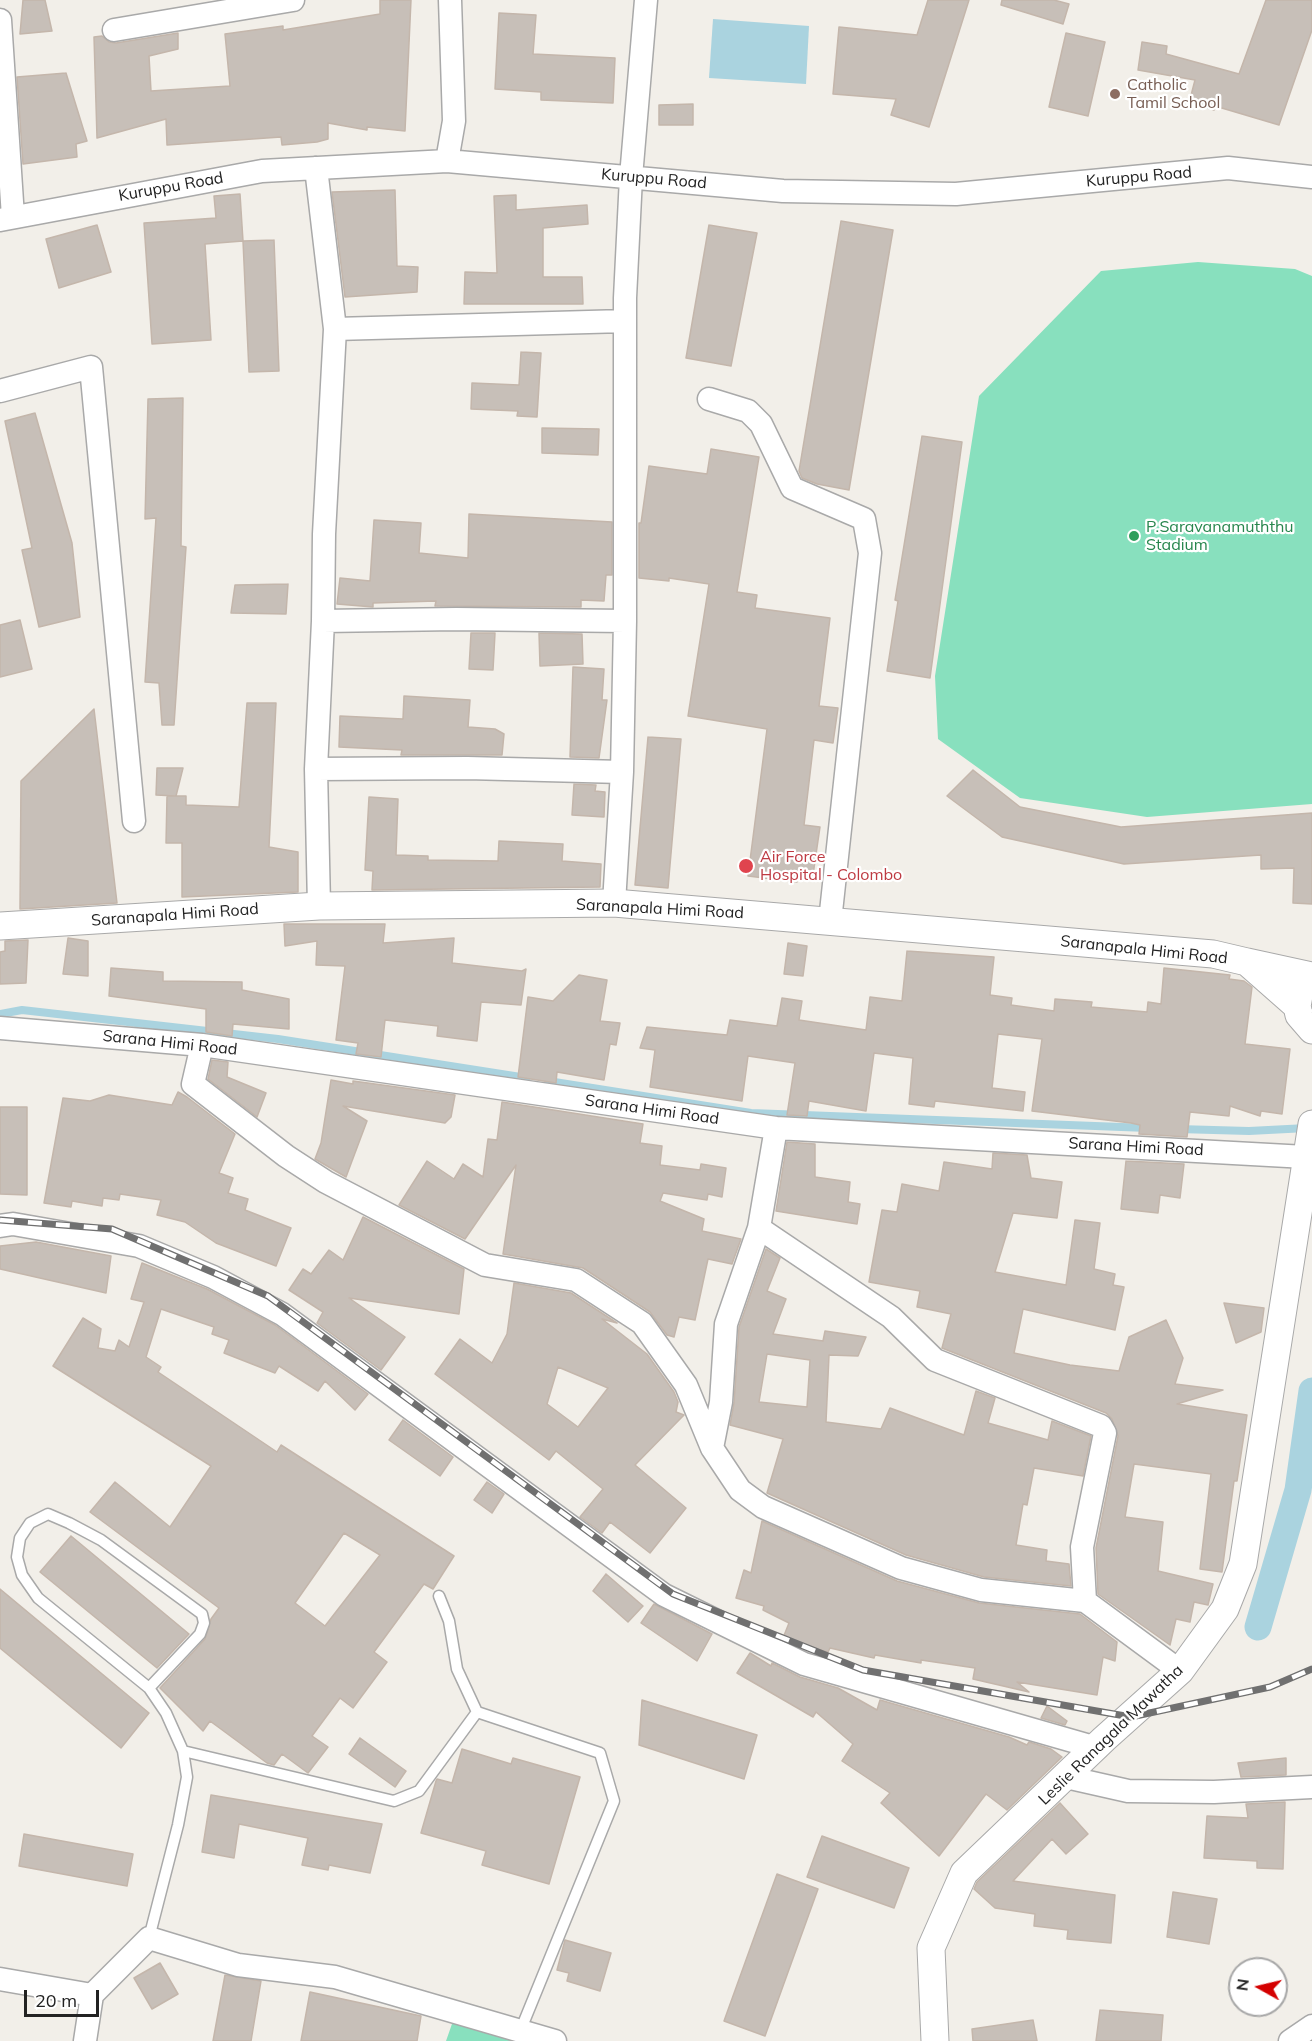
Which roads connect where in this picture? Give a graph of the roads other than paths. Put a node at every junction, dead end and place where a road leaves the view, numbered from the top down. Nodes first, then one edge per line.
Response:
1 (293, 0) edge
2 (450, 0) edge
3 (646, 0) edge
4 (0, 20) edge
5 (114, 30) dead end
6 (447, 161) junction
7 (316, 168) junction
8 (631, 177) junction
9 (1312, 177) edge
10 (7, 218) edge
11 (625, 321) junction
12 (335, 328) junction
13 (0, 391) edge
14 (709, 399) dead end
15 (323, 621) junction
16 (625, 621) junction
17 (316, 769) junction
18 (622, 772) junction
19 (134, 821) dead end
20 (614, 903) junction
21 (319, 906) junction
22 (830, 921) junction
23 (0, 926) edge
24 (1247, 962) junction
25 (1312, 976) edge
26 (0, 1028) edge
27 (1308, 1029) edge
28 (202, 1045) junction
29 (776, 1128) junction
30 (1309, 1140) edge
31 (0, 1226) edge
32 (759, 1228) junction
33 (712, 1448) junction
34 (439, 1596) dead end
35 (1085, 1601) junction
36 (1180, 1671) junction
37 (149, 1688) junction
38 (477, 1712) junction
39 (1097, 1748) junction
40 (183, 1751) junction
41 (1066, 1777) junction
42 (1312, 1786) edge
43 (149, 1938) junction
44 (0, 1979) edge
45 (92, 1995) junction
46 (1312, 2026) edge
47 (521, 2029) junction
48 (86, 2041) edge
49 (555, 2041) edge
50 (935, 2041) edge
51 (1290, 2041) edge

1 - 5 street
2 - 6 street
3 - 8 street
4 - 10 street
6 - 7 street, Kuruppu Road
6 - 8 street, Kuruppu Road
7 - 10 street, Kuruppu Road
7 - 12 street
8 - 9 street, Kuruppu Road
8 - 11 street
11 - 12 street
11 - 16 street
12 - 15 street
13 - 19 street
14 - 22 street
15 - 16 street
15 - 17 street
16 - 18 street
17 - 18 street
17 - 21 street
18 - 20 street
20 - 21 street, Saranapala Himi Road
20 - 22 street, Saranapala Himi Road
21 - 23 street, Saranapala Himi Road
22 - 24 street, Saranapala Himi Road
24 - 25 street, Saranapala Himi Road
24 - 27 street, Saranapala Himi Road
25 - 27 street
26 - 28 street, Sarana Himi Road
28 - 29 street, Sarana Himi Road
28 - 33 street
29 - 30 street, Sarana Himi Road
29 - 32 street
30 - 36 street, Leslie Ranagala Mawatha
31 - 39 street
32 - 33 street
32 - 35 street
33 - 35 street
34 - 38 lane
35 - 36 street
36 - 39 street, Leslie Ranagala Mawatha
37 - 37 lane
37 - 40 lane
38 - 40 lane
38 - 47 lane
39 - 41 street, Leslie Ranagala Mawatha
40 - 43 lane
41 - 42 street
41 - 50 street, Leslie Ranagala Mawatha
43 - 45 street
43 - 47 street
44 - 45 street
45 - 48 street
46 - 51 street
47 - 49 street

